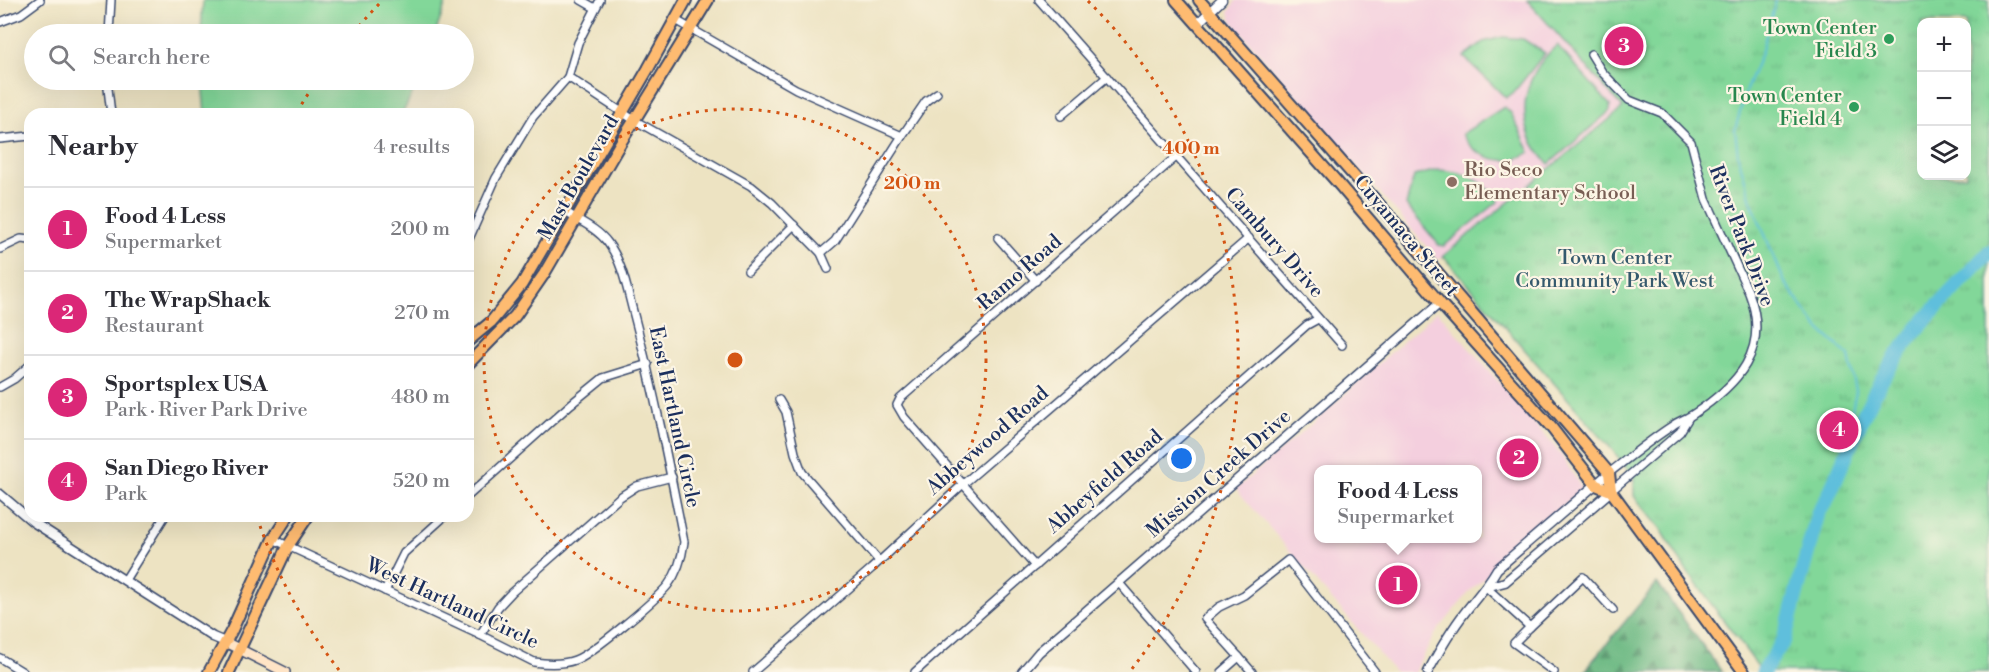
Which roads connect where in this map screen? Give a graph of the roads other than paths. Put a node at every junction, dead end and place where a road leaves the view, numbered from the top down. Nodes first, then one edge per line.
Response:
1 (40, 0) edge
2 (111, 0) edge
3 (581, 0) edge
4 (600, 0) edge
5 (686, 0) edge
6 (708, 0) edge
7 (1039, 0) edge
8 (1176, 0) edge
9 (1199, 0) edge
10 (1222, 0) edge
11 (596, 8) junction
12 (1210, 12) junction
13 (674, 19) junction
14 (0, 22) edge
15 (110, 24) edge
16 (1197, 24) junction
17 (693, 28) junction
18 (1592, 54) dead end
19 (568, 77) junction
20 (1107, 77) junction
21 (108, 90) edge
22 (937, 93) dead end
23 (110, 108) edge
24 (623, 112) junction
25 (1061, 116) dead end
26 (634, 120) junction
27 (902, 136) junction
28 (24, 137) edge
29 (0, 139) edge
30 (1178, 156) junction
31 (1379, 205) junction
32 (564, 211) junction
33 (1366, 216) junction
34 (576, 219) junction
35 (794, 225) junction
36 (474, 228) edge
37 (998, 237) dead end
38 (1249, 238) junction
39 (24, 239) edge
40 (0, 249) edge
41 (821, 253) junction
42 (828, 269) dead end
43 (748, 271) dead end
44 (1036, 281) junction
45 (1440, 303) junction
46 (1318, 319) junction
47 (474, 337) edge
48 (1342, 345) dead end
49 (474, 358) edge
50 (648, 364) junction
51 (24, 370) edge
52 (0, 387) edge
53 (779, 400) dead end
54 (1690, 417) junction
55 (1609, 473) junction
56 (672, 477) junction
57 (962, 485) junction
58 (1596, 485) junction
59 (1611, 490) junction
60 (474, 491) edge
61 (0, 494) edge
62 (24, 514) edge
63 (33, 522) edge
64 (161, 522) edge
65 (284, 522) edge
66 (304, 522) edge
67 (438, 522) edge
68 (273, 539) junction
69 (288, 546) junction
70 (879, 561) junction
71 (1035, 566) junction
72 (125, 580) junction
73 (1119, 583) junction
74 (1486, 587) junction
75 (385, 591) junction
76 (1612, 610) dead end
77 (1530, 627) junction
78 (615, 631) joint
79 (480, 635) junction
80 (225, 642) junction
81 (239, 649) junction
82 (1239, 657) junction
83 (0, 658) edge
84 (23, 672) edge
85 (209, 672) edge
86 (229, 672) edge
87 (285, 672) edge
88 (753, 672) edge
89 (915, 672) edge
90 (1022, 672) edge
91 (1196, 672) edge
92 (1222, 672) edge
93 (1252, 672) edge
94 (1375, 672) edge
95 (1428, 672) edge
96 (1554, 672) edge
97 (1744, 672) edge

1 - 14 street
2 - 15 street
3 - 11 street
4 - 11 street
5 - 13 main road, Mast Boulevard
6 - 17 main road, Mast Boulevard
7 - 20 street, Cambury Drive
8 - 16 main road, Cuyamaca Street
9 - 12 main road, Cuyamaca Street
10 - 12 street
11 - 19 street
12 - 16 street
12 - 31 main road, Cuyamaca Street
13 - 17 street
13 - 24 main road, Mast Boulevard
16 - 33 main road, Cuyamaca Street
17 - 26 main road, Mast Boulevard
17 - 27 street
18 - 54 street, River Park Drive
19 - 24 street
19 - 36 street
20 - 25 street
20 - 30 street, Cambury Drive
21 - 23 street
22 - 27 street
24 - 26 street
24 - 32 main road, Mast Boulevard
26 - 34 main road, Mast Boulevard
26 - 35 street
27 - 41 street
28 - 29 street
30 - 38 street, Cambury Drive
30 - 44 street, Ramo Road
31 - 33 main road
31 - 55 main road, Cuyamaca Street
32 - 34 street, East Hartland Circle
32 - 47 main road, Mast Boulevard
33 - 45 main road, Cuyamaca Street
34 - 49 main road, Mast Boulevard
34 - 50 street, East Hartland Circle
35 - 41 street
35 - 43 street
37 - 44 street
38 - 46 street, Cambury Drive
38 - 57 street, Abbeywood Road
39 - 40 street
41 - 42 street
44 - 57 street, Ramo Road
45 - 58 main road, Cuyamaca Street
45 - 73 street, Mission Creek Drive
46 - 48 street, Cambury Drive
46 - 71 street, Abbeyfield Road
50 - 56 street, East Hartland Circle
50 - 60 street
51 - 52 street
53 - 70 street
54 - 55 street, River Park Drive
54 - 59 street, River Park Drive
55 - 58 street, River Park Drive
55 - 59 main road
56 - 78 street, East Hartland Circle
56 - 79 street
57 - 70 street, Abbeywood Road
57 - 71 street
58 - 59 main road
58 - 74 street, River Park Drive
59 - 74 street, River Park Drive
59 - 97 main road
61 - 62 street
63 - 72 street
64 - 72 street
65 - 68 main road
66 - 69 main road
67 - 75 street
68 - 69 street, West Hartland Circle
68 - 80 main road
69 - 75 street, West Hartland Circle
69 - 81 main road
70 - 88 street, Abbeywood Road
71 - 89 street, Abbeyfield Road
72 - 80 street
73 - 90 street, Mission Creek Drive
73 - 91 street
74 - 77 street
74 - 95 street, River Park Drive
75 - 79 street, West Hartland Circle
76 - 77 street
77 - 96 street
78 - 79 street, West Hartland Circle
80 - 81 main road
80 - 85 main road
81 - 86 main road
81 - 87 main road
82 - 92 street
82 - 93 street
82 - 94 street
83 - 84 street

